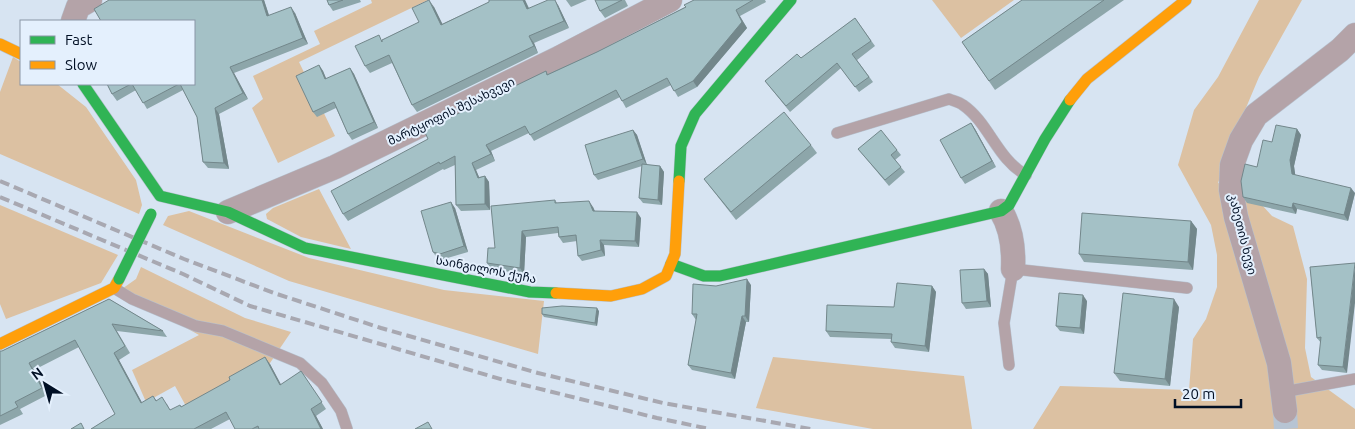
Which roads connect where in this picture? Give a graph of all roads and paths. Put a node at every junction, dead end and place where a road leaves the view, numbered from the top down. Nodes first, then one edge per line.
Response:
1 (90, 0) edge
2 (670, 0) edge
3 (791, 0) edge
4 (1186, 0) edge
5 (73, 20) edge
6 (1355, 35) edge
7 (0, 44) edge
8 (20, 54) edge
9 (84, 85) edge
10 (837, 133) dead end
11 (1026, 176) junction
12 (160, 196) junction
13 (1001, 211) junction
14 (228, 212) junction
15 (671, 264) junction
16 (1013, 269) junction
17 (117, 284) junction
18 (1187, 288) dead end
19 (0, 344) edge
20 (1009, 364) dead end
21 (1355, 379) edge
22 (1284, 401) joint
23 (347, 429) edge

1 - 5 street
2 - 14 street, მარტყოფის შესახვევი
3 - 15 street
4 - 11 street
6 - 22 street, კახეთის ხევი
7 - 8 street
9 - 12 street
10 - 11 lane
11 - 13 street
12 - 14 street, საინგილოს ქუჩა
12 - 17 street, bridge
13 - 15 street
13 - 16 street
14 - 15 street, საინგილოს ქუჩა
16 - 18 lane
16 - 20 lane
17 - 19 street
17 - 23 lane
21 - 22 lane

